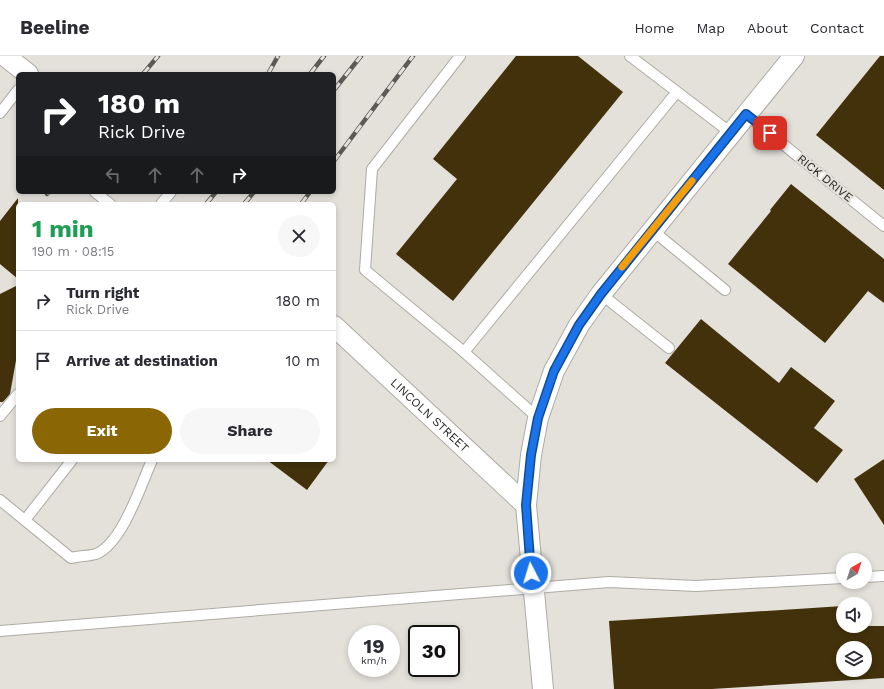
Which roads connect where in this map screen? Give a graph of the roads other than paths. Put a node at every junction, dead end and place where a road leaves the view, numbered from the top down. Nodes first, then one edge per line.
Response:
1 (5, 56) edge
2 (460, 56) edge
3 (630, 56) edge
4 (794, 56) edge
5 (25, 72) edge
6 (16, 93) edge
7 (676, 93) junction
8 (0, 113) edge
9 (746, 114) junction
10 (731, 133) junction
11 (98, 194) edge
12 (169, 194) edge
13 (108, 202) edge
14 (163, 202) edge
15 (884, 226) edge
16 (652, 230) junction
17 (725, 290) dead end
18 (601, 294) junction
19 (336, 328) edge
20 (669, 348) dead end
21 (464, 352) junction
22 (16, 396) edge
23 (0, 416) edge
24 (538, 418) junction
25 (70, 462) edge
26 (151, 462) edge
27 (0, 500) edge
28 (526, 505) junction
29 (24, 520) junction
30 (884, 576) edge
31 (872, 577) edge
32 (836, 578) edge
33 (532, 587) junction
34 (0, 630) edge
35 (543, 689) edge

1 - 5 street
2 - 21 lane
3 - 7 lane
4 - 9 street
6 - 8 lane
7 - 10 lane
7 - 21 lane
9 - 10 street
9 - 15 lane, RICK DRIVE
10 - 16 street
11 - 13 lane
12 - 14 lane
16 - 17 lane
16 - 18 street
18 - 20 lane
18 - 24 street
19 - 28 street, LINCOLN STREET
21 - 24 lane
22 - 23 lane
24 - 28 street
25 - 29 lane
26 - 29 lane
27 - 29 lane
28 - 33 street
30 - 31 lane
32 - 33 lane
33 - 34 lane
33 - 35 street

